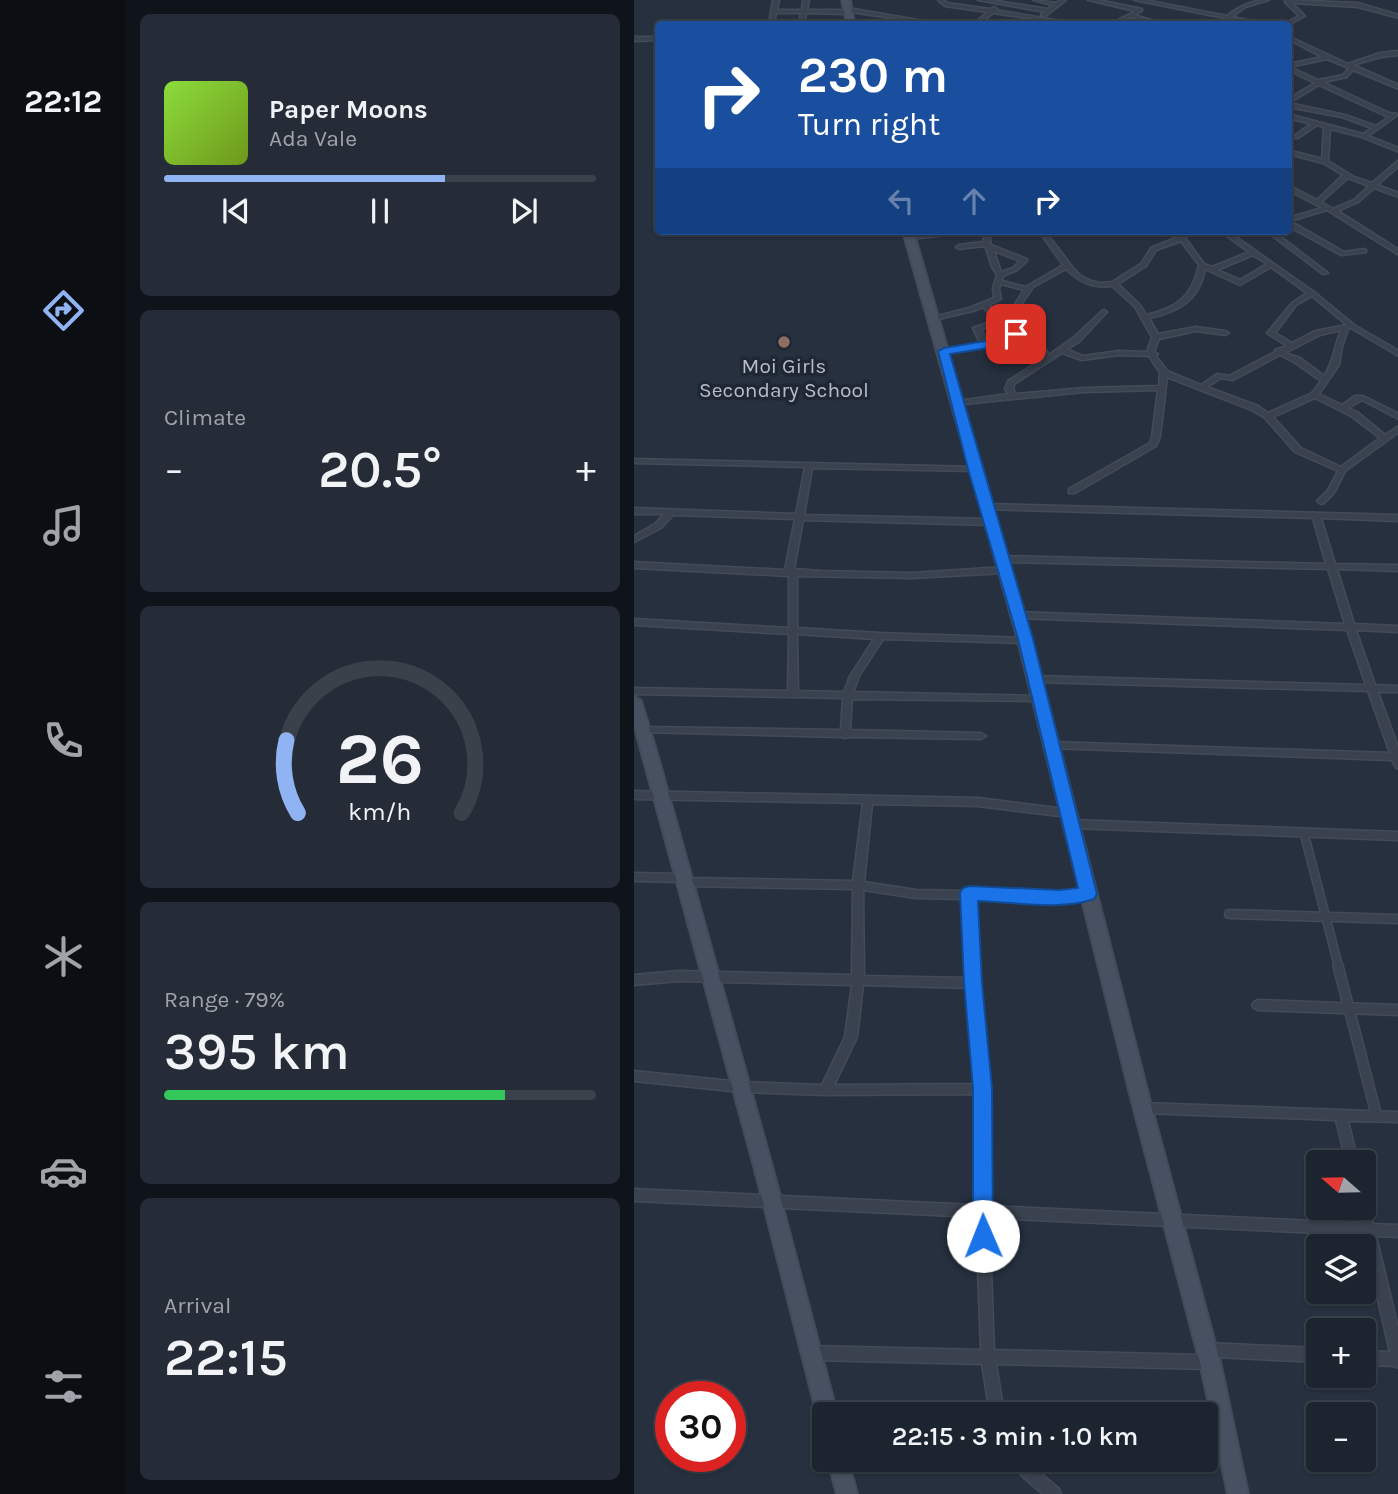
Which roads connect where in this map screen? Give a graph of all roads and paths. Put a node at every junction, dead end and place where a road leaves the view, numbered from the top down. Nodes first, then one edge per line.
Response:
1 (776, 0) edge
2 (806, 0) edge
3 (846, 0) edge
4 (941, 0) edge
5 (981, 0) edge
6 (1036, 0) edge
7 (1063, 0) edge
8 (1091, 0) edge
9 (1137, 0) edge
10 (1266, 0) edge
11 (1368, 0) edge
12 (1285, 1) edge
13 (1002, 2) edge
14 (1151, 3) junction
15 (1055, 5) junction
16 (1365, 8) junction
17 (1140, 10) junction
18 (773, 11) junction
19 (805, 11) junction
20 (848, 11) junction
21 (992, 11) junction
22 (1048, 11) junction
23 (1008, 15) junction
24 (1129, 15) junction
25 (1226, 16) junction
26 (1399, 17) edge
27 (1038, 19) junction
28 (1001, 20) dead end
29 (771, 21) edge
30 (803, 21) edge
31 (850, 21) edge
32 (915, 21) edge
33 (980, 21) edge
34 (1051, 21) edge
35 (1118, 21) edge
36 (1150, 21) edge
37 (1217, 21) edge
38 (1247, 21) edge
39 (1292, 21) edge
40 (634, 39) edge
41 (655, 39) edge
42 (1292, 40) edge
43 (1399, 52) edge
44 (1327, 57) junction
45 (1292, 66) edge
46 (1350, 66) junction
47 (1292, 69) edge
48 (1321, 80) junction
49 (1399, 87) edge
50 (1292, 90) edge
51 (1300, 92) junction
52 (1292, 99) edge
53 (1292, 104) edge
54 (1398, 115) edge
55 (1292, 117) edge
56 (1313, 123) junction
57 (1327, 127) junction
58 (1376, 128) junction
59 (1292, 134) edge
60 (1364, 136) junction
61 (1296, 137) junction
62 (1292, 144) edge
63 (1399, 150) edge
64 (1292, 151) edge
65 (1325, 162) junction
66 (1399, 162) edge
67 (1346, 176) junction
68 (1371, 184) junction
69 (1292, 189) edge
70 (1399, 195) edge
71 (1318, 202) junction
72 (1330, 209) junction
73 (1292, 221) edge
74 (1292, 224) edge
75 (909, 235) edge
76 (985, 235) edge
77 (1045, 235) edge
78 (1182, 235) edge
79 (1234, 235) edge
80 (1274, 235) edge
81 (1231, 236) joint
82 (1184, 237) junction
83 (987, 246) junction
84 (959, 247) dead end
85 (1364, 251) dead end
86 (1255, 252) junction
87 (1399, 253) edge
88 (1272, 264) junction
89 (1202, 265) junction
90 (1066, 266) junction
91 (1211, 270) junction
92 (1325, 272) dead end
93 (999, 278) junction
94 (1114, 284) junction
95 (1027, 289) junction
96 (1312, 293) junction
97 (998, 299) junction
98 (1020, 300) junction
99 (985, 305) junction
100 (1104, 312) dead end
101 (934, 317) junction
102 (1145, 317) junction
103 (1001, 321) junction
104 (1348, 327) junction
105 (1225, 333) dead end
106 (1016, 334) junction
107 (1156, 337) junction
108 (985, 345) junction
109 (1291, 346) junction
110 (1062, 350) junction
111 (944, 351) junction
112 (1278, 352) junction
113 (1154, 354) junction
114 (1399, 354) edge
115 (1046, 357) junction
116 (1164, 373) junction
117 (1325, 381) junction
118 (1202, 387) junction
119 (1161, 388) junction
120 (1013, 394) junction
121 (1315, 395) junction
122 (957, 403) junction
123 (1341, 409) junction
124 (1268, 416) junction
125 (1399, 417) edge
126 (1399, 428) edge
127 (1384, 438) junction
128 (634, 461) edge
129 (809, 465) junction
130 (975, 469) junction
131 (1342, 470) junction
132 (1072, 491) dead end
133 (1321, 501) dead end
134 (634, 511) edge
135 (671, 512) junction
136 (988, 514) junction
137 (798, 515) junction
138 (1316, 516) junction
139 (1399, 518) edge
140 (634, 539) edge
141 (634, 565) edge
142 (1003, 565) junction
143 (1331, 567) junction
144 (1399, 568) edge
145 (791, 572) junction
146 (1017, 615) junction
147 (634, 622) edge
148 (1350, 627) junction
149 (792, 629) junction
150 (1399, 629) edge
151 (880, 636) junction
152 (1025, 639) junction
153 (1035, 678) junction
154 (1372, 688) junction
155 (1399, 689) edge
156 (634, 691) edge
157 (793, 693) junction
158 (848, 694) junction
159 (1038, 699) junction
160 (634, 701) edge
161 (643, 730) junction
162 (845, 735) junction
163 (981, 736) dead end
164 (1053, 746) junction
165 (1398, 760) edge
166 (634, 795) edge
167 (663, 796) junction
168 (868, 800) junction
169 (1069, 819) junction
170 (1304, 833) junction
171 (1399, 836) edge
172 (634, 877) edge
173 (684, 880) junction
174 (857, 885) junction
175 (969, 893) junction
176 (1088, 894) junction
177 (1230, 914) dead end
178 (1325, 917) junction
179 (1399, 919) edge
180 (712, 976) junction
181 (634, 979) edge
182 (859, 979) junction
183 (973, 983) junction
184 (1258, 1005) dead end
185 (1349, 1008) junction
186 (1399, 1010) edge
187 (634, 1076) edge
188 (741, 1087) junction
189 (983, 1088) junction
190 (825, 1090) junction
191 (1143, 1108) junction
192 (1341, 1115) junction
193 (1377, 1116) junction
194 (1399, 1117) edge
195 (1349, 1150) edge
196 (634, 1195) edge
197 (773, 1200) junction
198 (982, 1212) junction
199 (1173, 1220) junction
200 (1366, 1220) edge
201 (1369, 1230) junction
202 (1399, 1230) edge
203 (812, 1353) junction
204 (1306, 1355) edge
205 (1208, 1356) junction
206 (988, 1357) junction
207 (1376, 1358) edge
208 (1398, 1360) edge
209 (824, 1402) edge
210 (995, 1402) edge
211 (841, 1472) edge
212 (1028, 1472) edge
213 (847, 1494) edge
214 (1054, 1494) edge
215 (1238, 1494) edge

1 - 18 street
2 - 19 street
3 - 20 main road
4 - 21 street
5 - 13 street
6 - 15 street
7 - 15 street
8 - 17 street
9 - 14 street
10 - 25 street
11 - 16 street
12 - 16 street
12 - 39 street
13 - 21 street
13 - 22 street
14 - 17 street
14 - 25 street
15 - 22 street
16 - 26 street
17 - 24 street
18 - 19 street
18 - 29 street
19 - 20 street
19 - 30 street
20 - 31 main road
20 - 32 street
21 - 23 street
21 - 33 street
22 - 27 street
23 - 27 street
23 - 28 street
24 - 35 street
24 - 36 street
25 - 37 street
25 - 38 street
27 - 34 street
40 - 41 street
42 - 44 street
43 - 46 street
44 - 45 street
44 - 46 street
46 - 48 street
46 - 49 street
47 - 48 street
48 - 51 street
48 - 54 street
50 - 51 street
51 - 52 street
53 - 58 street
54 - 58 street
55 - 56 street
56 - 57 street
56 - 61 street
57 - 60 street
57 - 65 street
58 - 60 street
59 - 61 street
60 - 63 street
61 - 62 street
64 - 65 street
65 - 67 street
66 - 68 street
67 - 68 street
67 - 71 street
68 - 70 street
68 - 72 street
69 - 71 street
71 - 72 street
72 - 73 street
72 - 87 street
74 - 85 street
75 - 101 main road
76 - 83 street
77 - 90 street
78 - 82 street
79 - 81 street
80 - 92 street
81 - 86 street
82 - 89 street
82 - 94 street
83 - 84 street
83 - 93 street
83 - 93 street
86 - 88 street
86 - 91 street
88 - 91 street
88 - 96 street
89 - 91 street
89 - 102 street
90 - 94 street
90 - 95 street
93 - 95 street
93 - 97 street
94 - 102 street
95 - 98 street
96 - 104 street
96 - 109 street
97 - 98 street
97 - 99 street
98 - 103 street
99 - 101 street
99 - 103 street
100 - 110 street
101 - 111 main road
102 - 107 street
103 - 106 street
103 - 108 street
104 - 109 street
104 - 114 street
104 - 117 street
105 - 107 street
106 - 108 street
106 - 115 street
107 - 113 street
108 - 111 street
109 - 112 street
110 - 113 street
110 - 115 street
111 - 122 main road
112 - 117 street
112 - 118 street
113 - 116 street
115 - 120 street
116 - 118 street
116 - 119 street
117 - 121 street
118 - 124 street
119 - 120 street
119 - 132 street
120 - 122 street
121 - 123 street
121 - 124 street
122 - 130 main road
123 - 125 street
123 - 127 street
124 - 131 street
126 - 127 street
127 - 131 street
128 - 129 street
129 - 130 street
129 - 137 street
130 - 136 main road
131 - 133 street
134 - 135 street
135 - 137 street
135 - 140 street
136 - 137 street
136 - 138 street
136 - 142 main road
137 - 145 street
138 - 139 street
138 - 143 street
141 - 145 street
142 - 143 street
142 - 145 street
142 - 146 main road
143 - 144 street
143 - 148 street
145 - 149 street
146 - 148 street
146 - 152 main road
147 - 149 street
148 - 150 street
148 - 154 street
149 - 151 street
149 - 157 street
151 - 152 street
151 - 158 street
152 - 153 main road
153 - 154 street
153 - 159 main road
154 - 155 street
154 - 165 street
156 - 157 street
157 - 158 street
158 - 159 street
158 - 162 street
159 - 164 main road
160 - 161 main road
161 - 162 street
161 - 167 main road
162 - 163 street
164 - 165 street
164 - 169 main road
166 - 167 street
167 - 168 street
167 - 173 main road
168 - 169 street
168 - 174 street
169 - 170 street
169 - 176 main road
170 - 171 street
170 - 178 street
172 - 173 street
173 - 174 street
173 - 180 main road
174 - 175 street
174 - 182 street
175 - 176 street
175 - 183 street
176 - 191 main road
177 - 178 street
178 - 179 street
178 - 185 street
180 - 181 street
180 - 182 street
180 - 188 main road
182 - 183 street
182 - 190 street
183 - 189 street
184 - 185 street
185 - 186 street
185 - 193 street
187 - 188 street
188 - 190 street
188 - 197 main road
189 - 190 street
189 - 198 street
191 - 192 street
191 - 199 main road
192 - 193 street
192 - 195 street
193 - 194 street
196 - 197 street
197 - 198 street
197 - 203 main road
198 - 199 street
198 - 206 street
199 - 201 street
199 - 205 main road
200 - 201 street
201 - 202 street
201 - 208 street
203 - 206 street
203 - 209 main road
204 - 205 street
205 - 206 street
205 - 215 main road
206 - 210 street
207 - 208 street
211 - 213 main road
212 - 214 street

